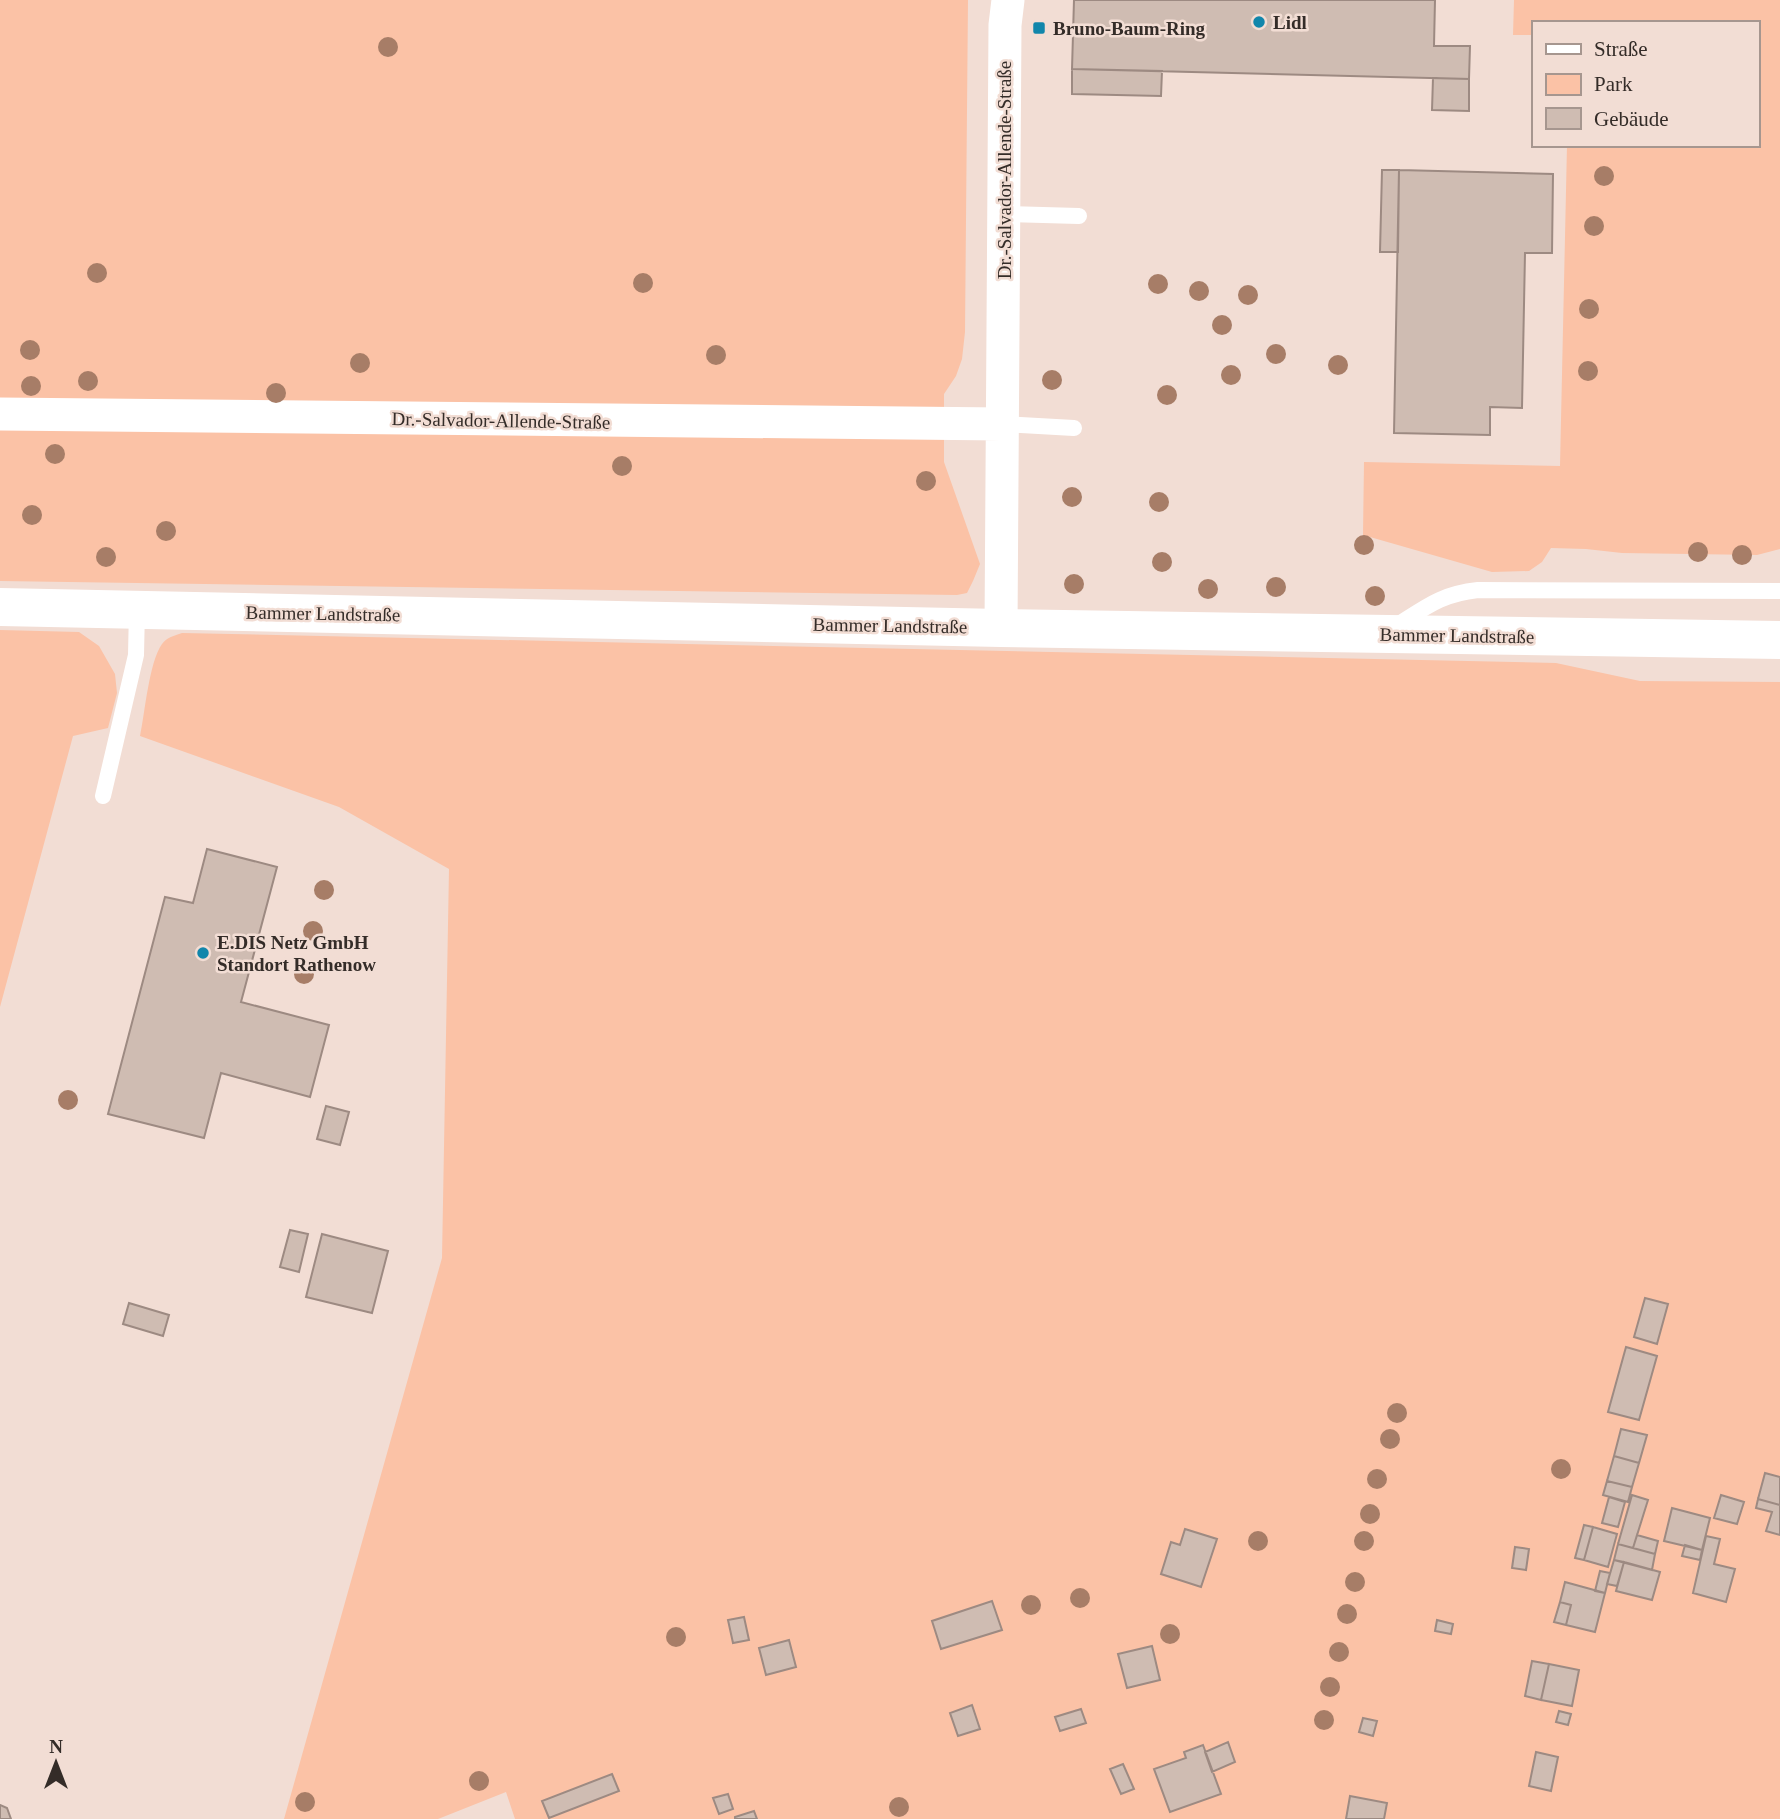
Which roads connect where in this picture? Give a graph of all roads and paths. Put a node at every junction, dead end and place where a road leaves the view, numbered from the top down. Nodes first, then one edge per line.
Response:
1 (1008, 0) edge
2 (1003, 214) junction
3 (1079, 216) dead end
4 (0, 414) edge
5 (1002, 424) junction
6 (1074, 428) dead end
7 (1780, 591) edge
8 (0, 607) edge
9 (137, 609) junction
10 (1001, 628) junction
11 (1384, 634) junction
12 (1780, 640) edge
13 (103, 796) dead end

1 - 2 street, Dr.-Salvador-Allende-Straße
2 - 3 lane
2 - 5 street, Dr.-Salvador-Allende-Straße
4 - 5 street, Dr.-Salvador-Allende-Straße
5 - 6 lane
5 - 10 street, Dr.-Salvador-Allende-Straße
7 - 11 lane
8 - 9 main road, Bammer Landstraße
9 - 10 main road, Bammer Landstraße
9 - 13 lane
10 - 11 main road, Bammer Landstraße
11 - 12 main road, Bammer Landstraße

